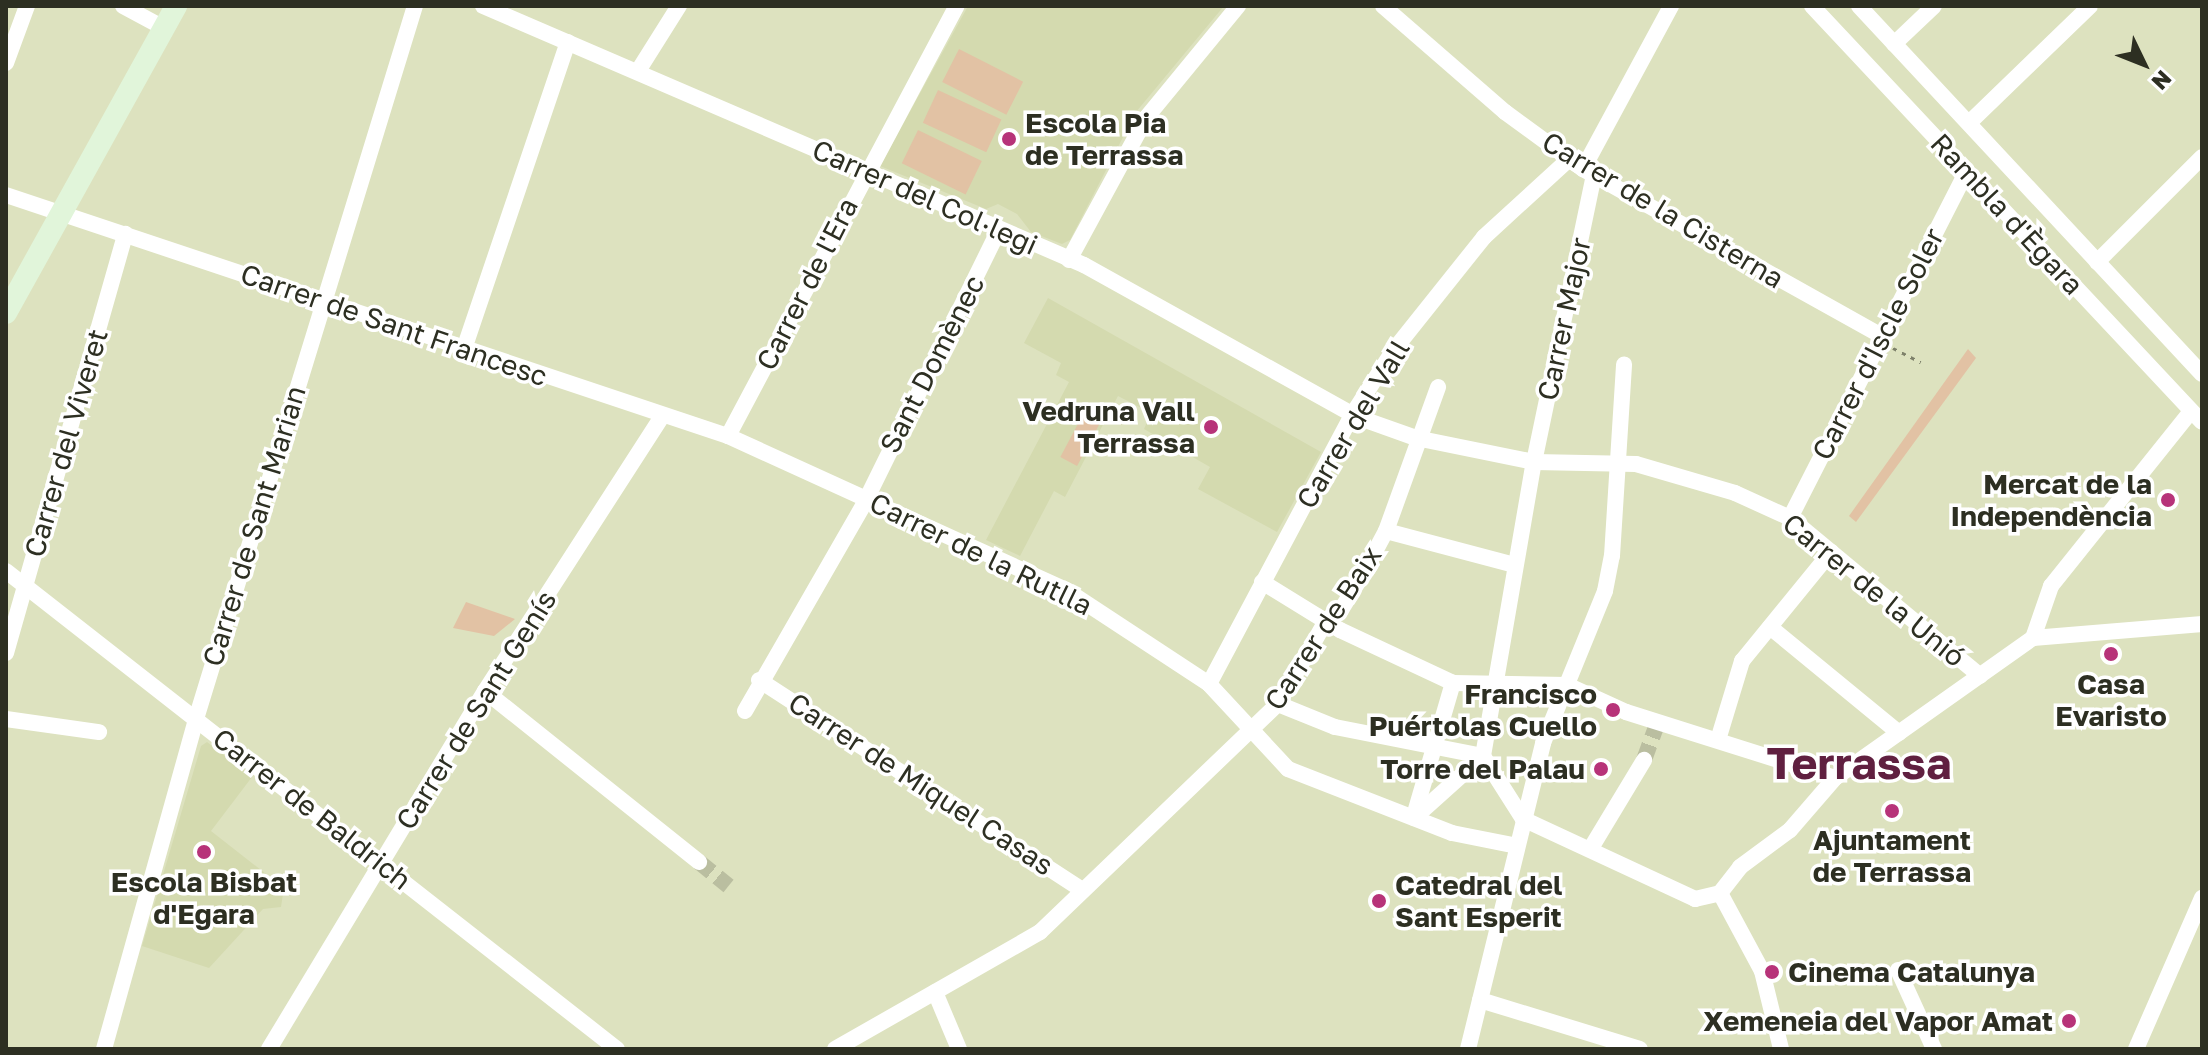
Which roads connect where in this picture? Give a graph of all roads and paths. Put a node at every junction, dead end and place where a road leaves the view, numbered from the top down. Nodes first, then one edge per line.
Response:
1 (27, 6) edge
2 (123, 6) edge
3 (176, 6) edge
4 (415, 6) edge
5 (483, 6) edge
6 (679, 6) edge
7 (957, 6) edge
8 (1238, 6) edge
9 (1383, 6) edge
10 (1812, 6) edge
11 (1859, 6) edge
12 (1934, 6) edge
13 (2090, 6) edge
14 (1669, 13) edge
15 (164, 28) junction
16 (568, 42) junction
17 (1894, 44) junction
18 (6, 63) edge
19 (638, 71) junction
20 (1969, 123) junction
21 (2202, 157) edge
22 (1569, 159) junction
23 (1967, 171) junction
24 (866, 172) junction
25 (1588, 172) junction
26 (6, 195) edge
27 (60, 215) junction
28 (996, 229) junction
29 (125, 234) junction
30 (1069, 260) junction
31 (2097, 262) junction
32 (321, 302) junction
33 (6, 313) edge
34 (1882, 339) junction
35 (464, 349) junction
36 (1921, 362) dead end
37 (1624, 364) dead end
38 (2202, 374) edge
39 (1438, 387) dead end
40 (663, 415) junction
41 (1352, 415) junction
42 (2199, 418) edge
43 (728, 436) junction
44 (1416, 438) junction
45 (1528, 458) junction
46 (1616, 463) junction
47 (865, 498) junction
48 (1790, 518) junction
49 (1386, 531) junction
50 (1831, 552) junction
51 (1515, 565) junction
52 (6, 571) edge
53 (1262, 582) junction
54 (25, 586) junction
55 (1327, 619) junction
56 (2202, 624) edge
57 (1770, 627) junction
58 (2033, 638) junction
59 (6, 653) edge
60 (1980, 676) junction
61 (759, 680) junction
62 (1499, 682) junction
63 (1453, 683) junction
64 (1570, 683) junction
65 (1209, 684) junction
66 (485, 691) junction
67 (1278, 704) junction
68 (745, 711) dead end
69 (6, 719) edge
70 (196, 719) junction
71 (1252, 731) junction
72 (99, 732) dead end
73 (1899, 733) junction
74 (1718, 740) junction
75 (1429, 749) junction
76 (1483, 756) junction
77 (1644, 760) tunnel mouth
78 (1835, 778) junction
79 (1410, 816) junction
80 (1530, 821) junction
81 (1517, 846) junction
82 (1591, 848) junction
83 (699, 862) tunnel mouth
84 (382, 863) junction
85 (1082, 890) junction
86 (1720, 893) junction
87 (2202, 898) edge
88 (1898, 970) dead end
89 (935, 992) junction
90 (1480, 1000) junction
91 (104, 1049) edge
92 (269, 1049) edge
93 (617, 1049) edge
94 (835, 1049) edge
95 (959, 1049) edge
96 (1468, 1049) edge
97 (1640, 1049) edge
98 (1781, 1049) edge
99 (1934, 1049) edge
100 (2136, 1049) edge

1 - 18 street
2 - 15 street
3 - 15 street
4 - 32 street, Carrer de Sant Marian
5 - 16 street, Carrer del Col·legi
6 - 19 street
7 - 24 street, Carrer de l'Era
8 - 30 street
9 - 22 street, Carrer de la Cisterna
10 - 23 street, Rambla d'Ègara
11 - 17 street, Rambla d'Ègara
12 - 17 street
13 - 20 street
14 - 25 street, Carrer Major
15 - 27 street
16 - 19 street, Carrer del Col·legi
16 - 35 street
17 - 20 street, Rambla d'Ègara
19 - 24 street, Carrer del Col·legi
20 - 31 street, Rambla d'Ègara
21 - 31 street
22 - 25 street, Carrer de la Cisterna
22 - 41 street, Carrer del Vall
23 - 34 street, Carrer d'Iscle Soler
23 - 42 street, Rambla d'Ègara
24 - 28 street, Carrer del Col·legi
24 - 43 street, Carrer de l'Era
25 - 34 street, Carrer de la Cisterna
25 - 45 street, Carrer Major
26 - 27 street, Carrer de Sant Francesc
27 - 29 street, Carrer de Sant Francesc
27 - 33 street
28 - 30 street, Carrer del Col·legi
28 - 47 street, Sant Domènec
29 - 32 street, Carrer de Sant Francesc
29 - 54 street, Carrer del Viveret
30 - 41 street, Carrer del Col·legi
31 - 38 street, Rambla d'Ègara
32 - 35 street, Carrer de Sant Francesc
32 - 70 street, Carrer de Sant Marian
34 - 36 path
34 - 48 street, Carrer d'Iscle Soler
35 - 40 street, Carrer de Sant Francesc
37 - 46 street
39 - 44 street, Carrer de Baix
40 - 43 street, Carrer de Sant Francesc
40 - 66 street, Carrer de Sant Genís
41 - 44 street, Carrer del Col·legi
41 - 53 street, Carrer del Vall
42 - 58 street
43 - 47 street, Carrer de la Rutlla
44 - 45 street, Carrer de la Unió
44 - 49 street, Carrer de Baix
45 - 46 street, Carrer de la Unió
45 - 51 street, Carrer Major
46 - 48 street, Carrer de la Unió
46 - 64 street
47 - 61 street, Sant Domènec
47 - 65 street, Carrer de la Rutlla
48 - 50 street, Carrer de la Unió
49 - 51 street
49 - 55 street, Carrer de Baix
50 - 57 street
50 - 60 street, Carrer de la Unió
51 - 62 street, Carrer Major
52 - 54 street, Carrer de Baldrich
53 - 55 street
53 - 65 street, Carrer del Vall
54 - 59 street, Carrer del Viveret
54 - 70 street, Carrer de Baldrich
55 - 63 street
55 - 67 street, Carrer de Baix
56 - 58 street
57 - 73 street
57 - 74 street
58 - 60 street
60 - 73 street
61 - 68 street, Sant Domènec
61 - 85 street, Carrer de Miquel Casas
62 - 63 street
62 - 64 street
62 - 76 street, Carrer Major
63 - 75 street
64 - 74 street
64 - 80 street
65 - 71 street, Carrer de la Rutlla
66 - 83 street
66 - 84 street, Carrer de Sant Genís
67 - 71 street, Carrer de Baix
67 - 75 street
69 - 72 street
70 - 84 street, Carrer de Baldrich
70 - 91 street, Carrer de Sant Marian
71 - 79 street, Carrer de la Rutlla
71 - 85 street, Carrer de Baix
73 - 78 street
74 - 78 street
75 - 76 street
75 - 79 street
76 - 79 street
76 - 80 street
77 - 82 street
78 - 86 street
79 - 81 street, Carrer de la Rutlla
80 - 81 street
80 - 82 street
81 - 90 street
82 - 86 street
84 - 92 street, Carrer de Sant Genís
84 - 93 street, Carrer de Baldrich
85 - 89 street, Carrer de Baix
86 - 98 street
87 - 100 street
88 - 99 street
89 - 94 street, Carrer de Baix
89 - 95 street
90 - 96 street
90 - 97 street

